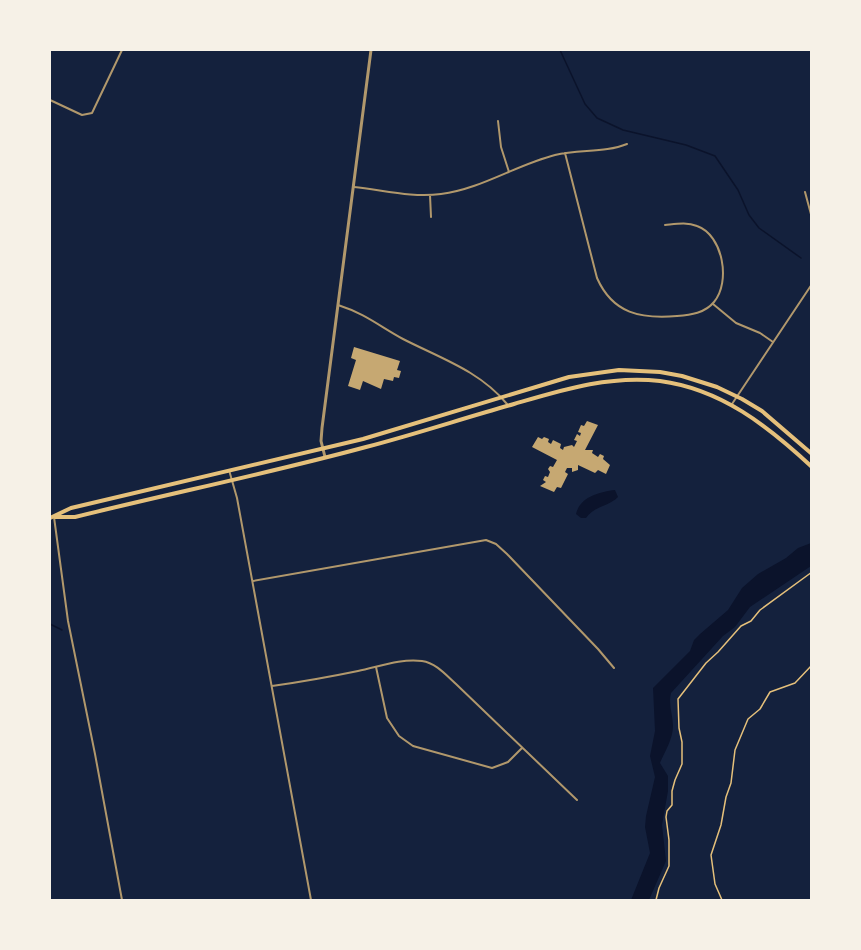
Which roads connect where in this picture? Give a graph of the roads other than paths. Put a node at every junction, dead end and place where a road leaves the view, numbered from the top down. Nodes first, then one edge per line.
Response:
1 (122, 50) edge
2 (371, 50) edge
3 (50, 100) edge
4 (498, 122) dead end
5 (627, 144) dead end
6 (565, 153) junction
7 (509, 172) junction
8 (354, 187) junction
9 (806, 192) dead end
10 (430, 195) junction
11 (431, 217) dead end
12 (812, 218) edge
13 (665, 225) dead end
14 (812, 284) edge
15 (713, 304) junction
16 (338, 305) junction
17 (773, 342) junction
18 (737, 396) junction
19 (501, 397) junction
20 (732, 404) junction
21 (508, 406) junction
22 (322, 448) junction
23 (812, 454) edge
24 (325, 457) junction
25 (812, 467) edge
26 (230, 470) junction
27 (233, 479) junction
28 (52, 517) edge
29 (253, 581) junction
30 (376, 667) junction
31 (614, 668) dead end
32 (272, 686) junction
33 (522, 747) junction
34 (577, 800) dead end
35 (122, 900) edge
36 (311, 900) edge

1 - 3 street
2 - 8 street
4 - 7 street
5 - 6 street
6 - 7 street
6 - 15 street
7 - 10 street
8 - 10 street
8 - 16 street
9 - 12 street
10 - 11 street
13 - 15 street
14 - 17 street
15 - 17 street
16 - 19 street
16 - 22 street
17 - 18 street
18 - 19 main road
18 - 20 street
18 - 23 main road
19 - 21 street
19 - 22 main road
20 - 21 main road
20 - 25 main road
21 - 24 main road
22 - 24 street
22 - 26 main road
24 - 27 main road
26 - 27 street
26 - 28 main road
27 - 28 main road
27 - 29 street
28 - 35 street
29 - 31 street
29 - 32 street
30 - 32 street
30 - 33 street
30 - 33 street
32 - 36 street
33 - 34 street

